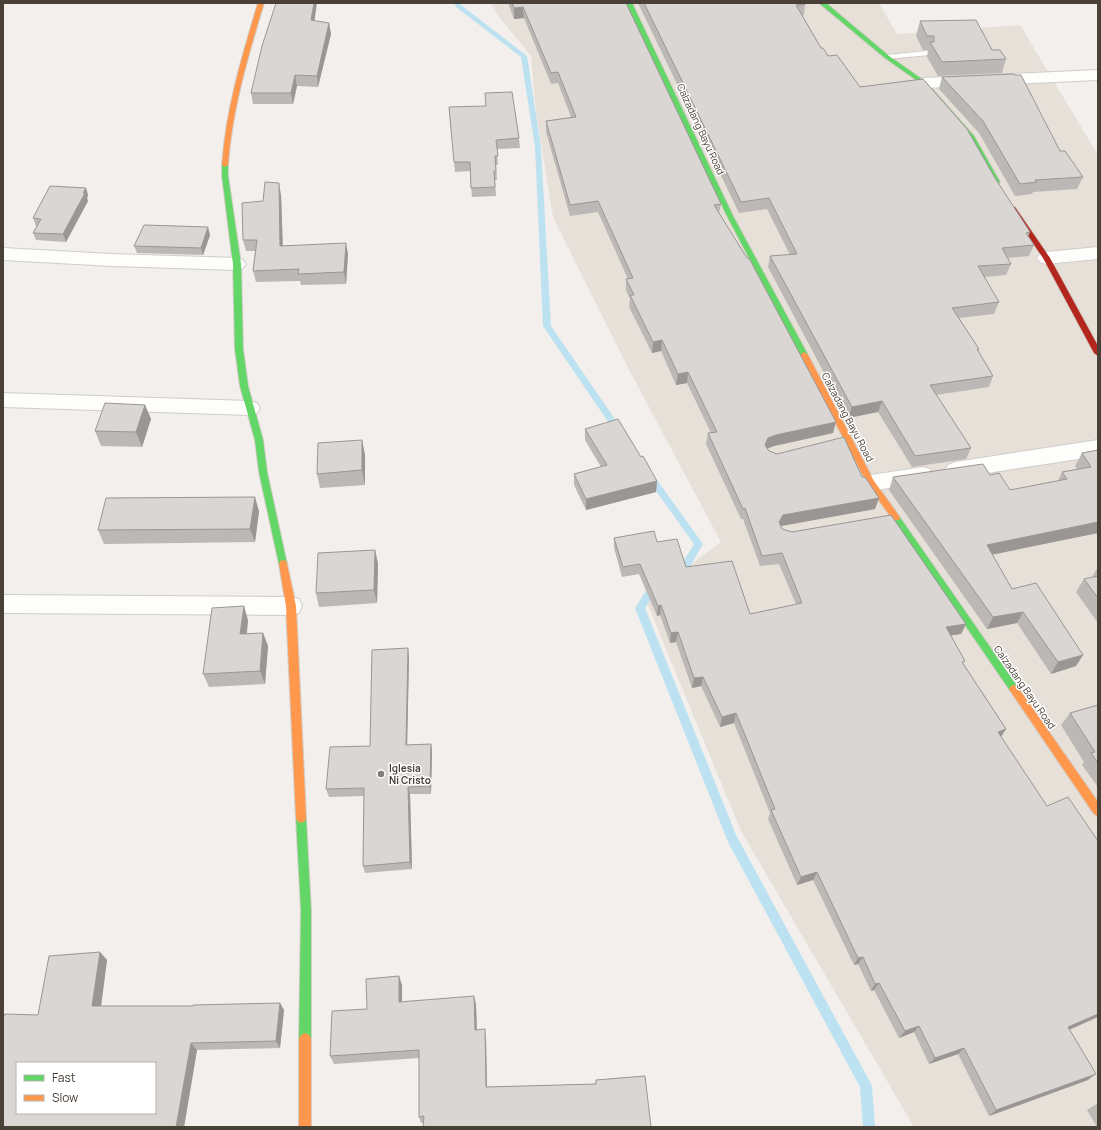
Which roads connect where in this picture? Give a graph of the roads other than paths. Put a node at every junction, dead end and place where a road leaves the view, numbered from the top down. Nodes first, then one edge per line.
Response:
1 (261, 3) edge
2 (629, 3) edge
3 (822, 3) edge
4 (926, 53) dead end
5 (887, 57) junction
6 (1098, 75) edge
7 (924, 83) junction
8 (1000, 188) edge
9 (1007, 199) edge
10 (1098, 253) edge
11 (3, 254) edge
12 (1046, 258) junction
13 (237, 264) junction
14 (1098, 353) edge
15 (3, 400) edge
16 (250, 408) junction
17 (847, 438) junction
18 (825, 443) edge
19 (1098, 448) edge
20 (871, 483) junction
21 (893, 515) junction
22 (870, 519) edge
23 (3, 604) edge
24 (291, 606) junction
25 (1098, 812) edge
26 (304, 1127) edge

1 - 13 street
2 - 17 street, Calzadang Bayu Road
3 - 5 street
4 - 5 lane
5 - 7 street
6 - 7 street
7 - 8 street
9 - 12 street
10 - 12 street
11 - 13 street
12 - 14 street
13 - 16 street
15 - 16 street
16 - 24 street
17 - 18 street
17 - 20 street, Calzadang Bayu Road
19 - 20 street
20 - 21 street, Calzadang Bayu Road
21 - 22 street
21 - 25 street, Calzadang Bayu Road
23 - 24 street
24 - 26 street

